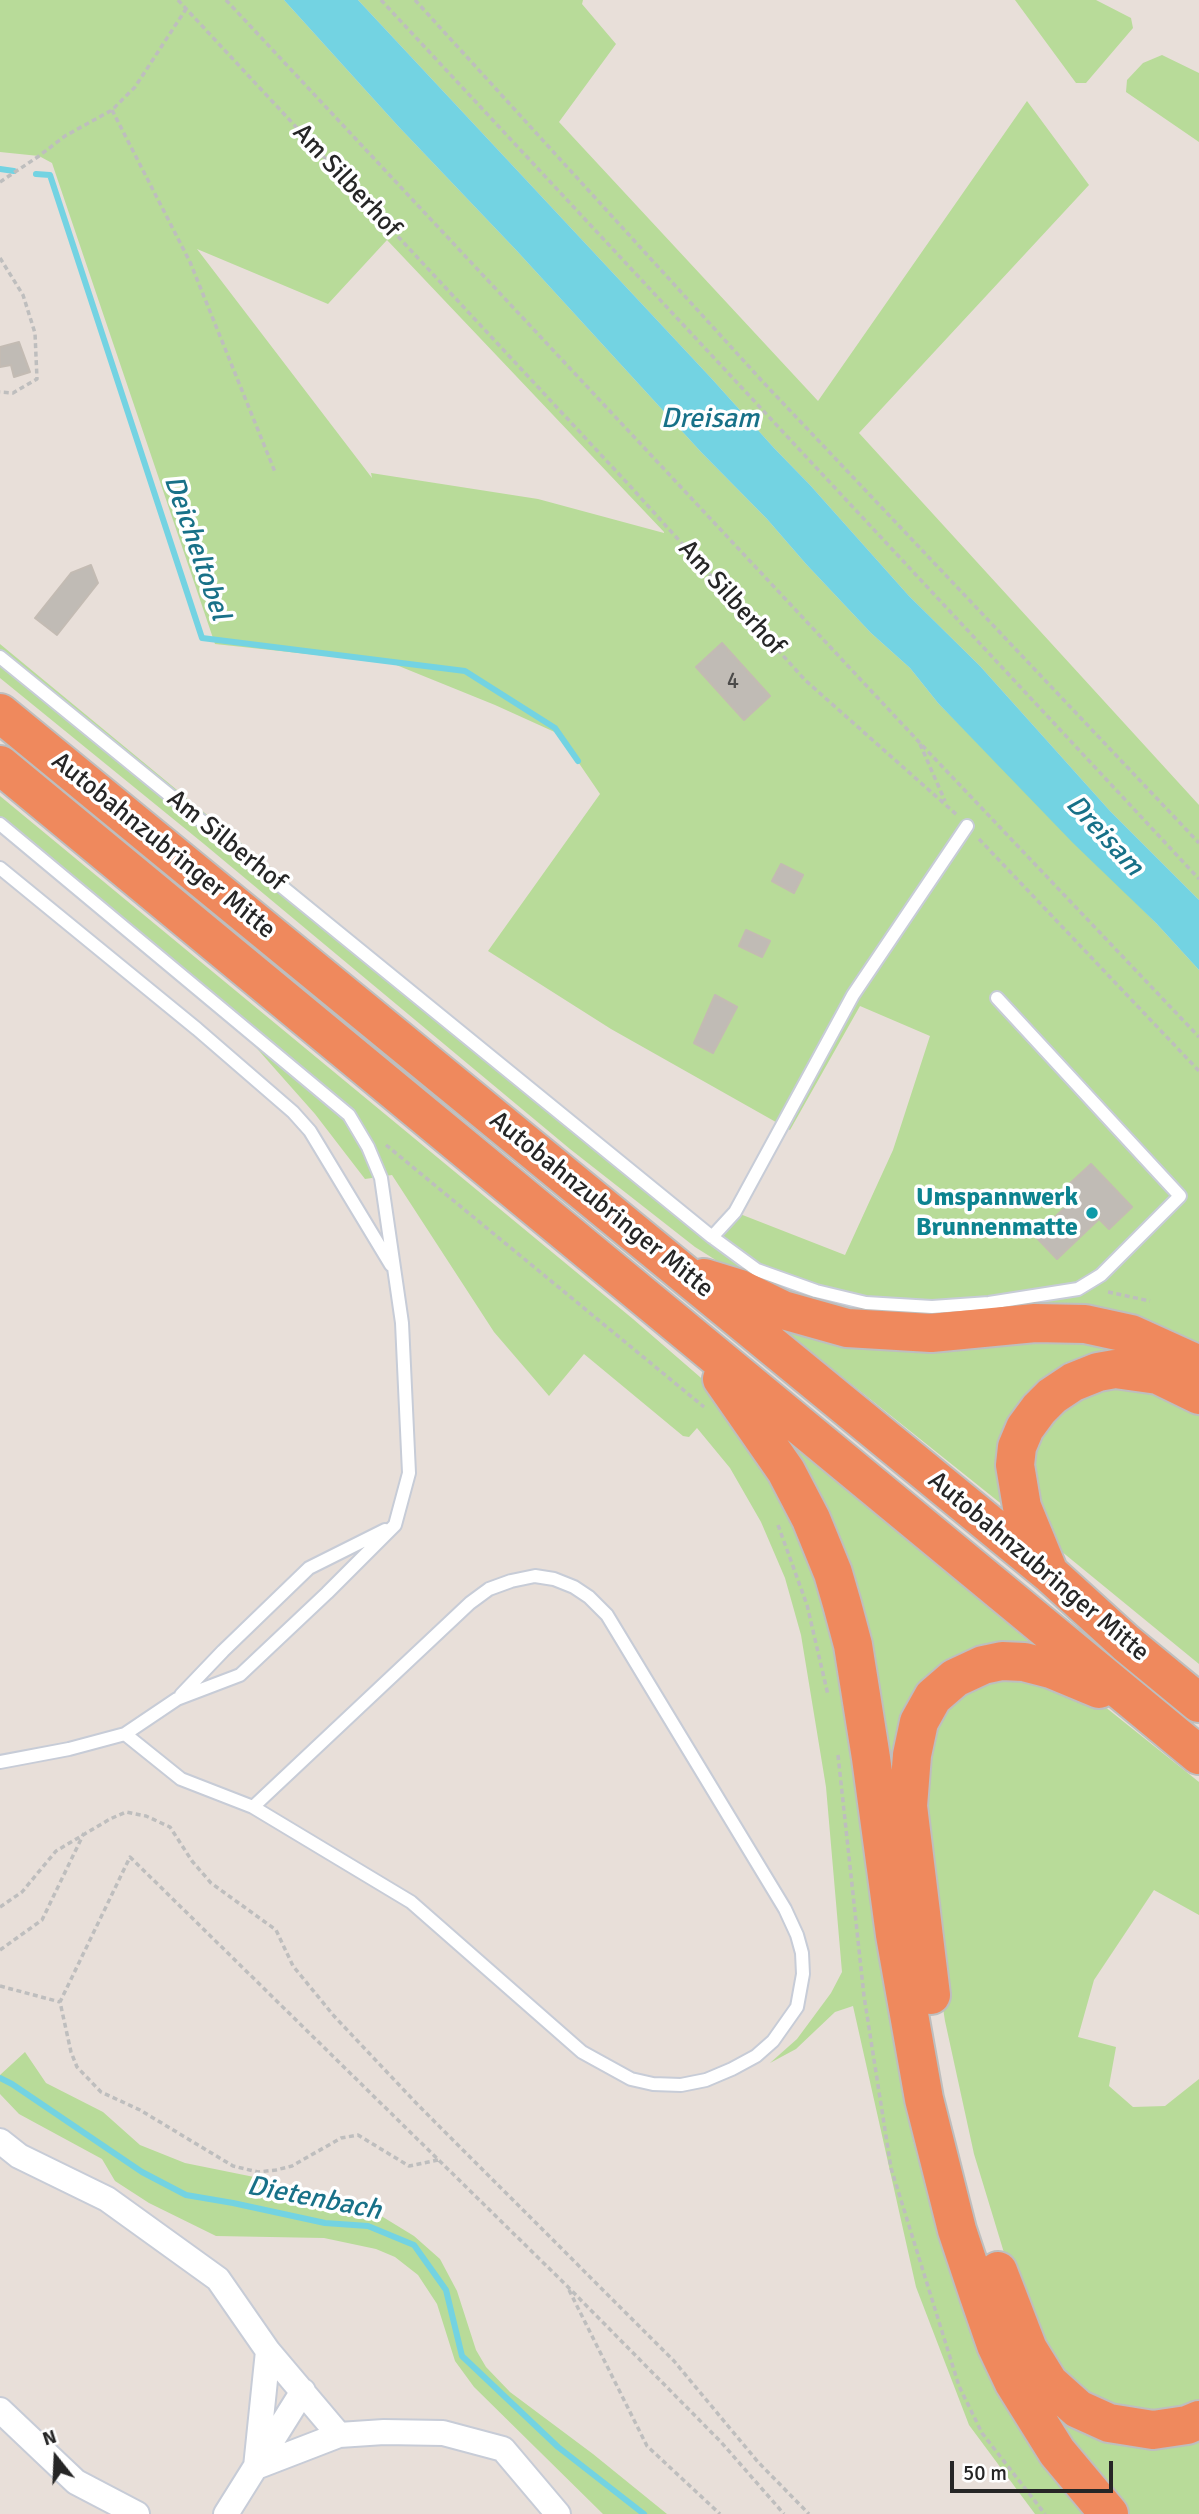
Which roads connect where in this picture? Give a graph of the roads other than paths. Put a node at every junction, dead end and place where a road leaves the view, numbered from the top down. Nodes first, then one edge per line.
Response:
1 (0, 657) edge
2 (0, 713) edge
3 (0, 765) edge
4 (0, 824) edge
5 (967, 827) road end
6 (0, 868) edge
7 (996, 998) dead end
8 (712, 1237) junction
9 (395, 1272) junction
10 (683, 1272) junction
11 (692, 1338) junction
12 (1199, 1365) edge
13 (1199, 1395) edge
14 (395, 1525) junction
15 (1049, 1573) junction
16 (177, 1699) junction
17 (1199, 1703) edge
18 (1137, 1705) junction
19 (125, 1734) junction
20 (1199, 1755) edge
21 (0, 1762) edge
22 (253, 1807) junction
23 (0, 2141) edge
24 (268, 2351) junction
25 (303, 2391) junction
26 (0, 2410) edge
27 (1199, 2420) edge
28 (339, 2435) junction
29 (256, 2467) junction
30 (137, 2514) edge
31 (226, 2514) edge
32 (558, 2514) edge
33 (1109, 2514) edge

1 - 8 lane, Am Silberhof
2 - 10 highway, Autobahnzubringer Mitte
3 - 11 highway, Autobahnzubringer Mitte
4 - 9 lane
5 - 8 lane
6 - 9 lane
7 - 8 lane, Am Silberhof
9 - 14 lane
10 - 12 highway
10 - 15 highway, Autobahnzubringer Mitte
11 - 18 highway, Autobahnzubringer Mitte
11 - 33 highway
13 - 15 highway
14 - 16 lane
14 - 16 lane
15 - 17 highway, Autobahnzubringer Mitte
16 - 19 lane
18 - 20 highway, Autobahnzubringer Mitte
18 - 27 highway
19 - 21 lane
19 - 22 lane
22 - 22 lane
23 - 24 street
24 - 25 street
24 - 29 street
25 - 28 street
25 - 29 street
26 - 30 street
28 - 29 street
28 - 32 street
29 - 31 street

